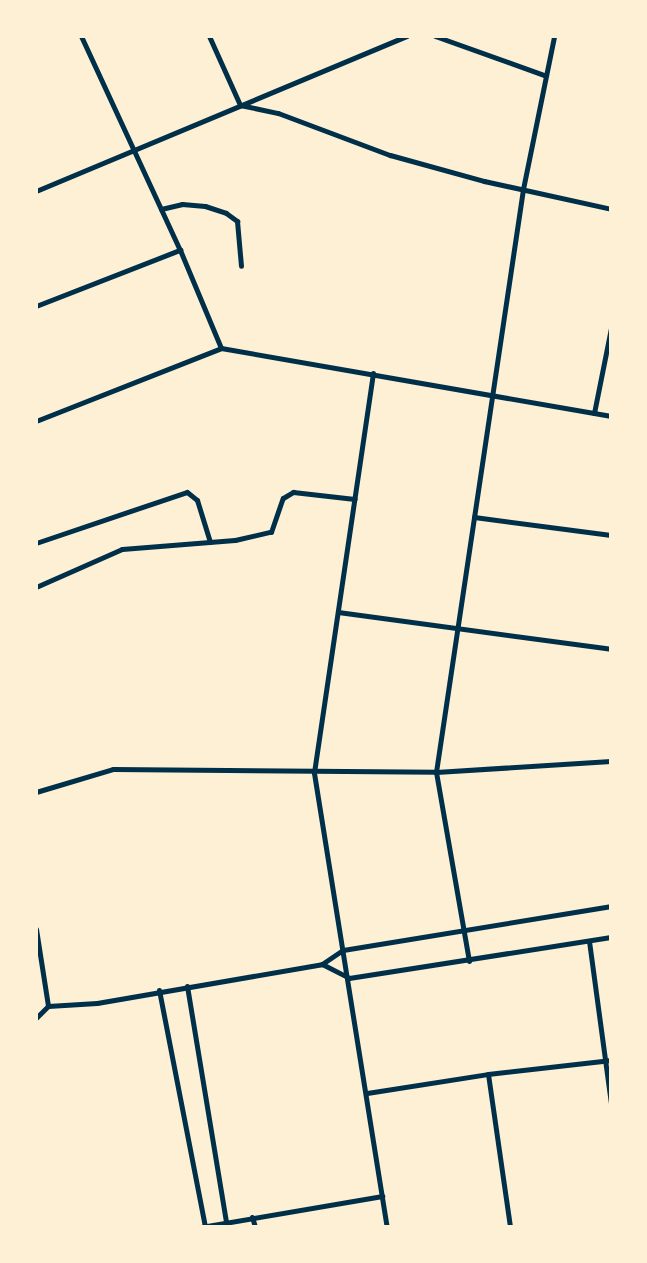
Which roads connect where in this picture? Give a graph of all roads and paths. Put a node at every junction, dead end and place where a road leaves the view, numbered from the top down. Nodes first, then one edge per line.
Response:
1 (81, 36) edge
2 (209, 36) edge
3 (407, 36) edge
4 (435, 36) edge
5 (554, 36) edge
6 (544, 75) junction
7 (240, 105) junction
8 (134, 152) junction
9 (523, 189) junction
10 (36, 191) edge
11 (161, 209) junction
12 (611, 209) edge
13 (180, 250) junction
14 (241, 266) dead end
15 (36, 306) edge
16 (611, 328) edge
17 (221, 348) junction
18 (373, 373) junction
19 (494, 394) junction
20 (594, 413) junction
21 (611, 416) edge
22 (36, 421) edge
23 (355, 499) junction
24 (474, 517) junction
25 (611, 535) edge
26 (210, 542) junction
27 (36, 543) edge
28 (36, 587) edge
29 (338, 612) junction
30 (456, 627) junction
31 (611, 649) edge
32 (611, 761) edge
33 (436, 772) junction
34 (314, 773) junction
35 (36, 792) edge
36 (611, 906) edge
37 (36, 929) edge
38 (463, 930) junction
39 (611, 937) edge
40 (589, 941) junction
41 (343, 950) junction
42 (469, 961) junction
43 (322, 964) junction
44 (349, 978) junction
45 (187, 986) junction
46 (159, 990) junction
47 (48, 1006) junction
48 (36, 1018) edge
49 (609, 1060) edge
50 (488, 1074) junction
51 (367, 1093) junction
52 (611, 1103) edge
53 (382, 1196) junction
54 (252, 1217) junction
55 (226, 1222) junction
56 (203, 1227) edge
57 (255, 1227) edge
58 (387, 1227) edge
59 (510, 1227) edge

1 - 8 street
2 - 7 street
3 - 7 street
4 - 6 street
5 - 6 street
6 - 9 street
7 - 8 street
7 - 9 street
8 - 10 street
8 - 11 street
9 - 12 street
9 - 19 street
11 - 13 street
11 - 14 street
13 - 15 street
13 - 17 street
16 - 20 street
17 - 18 street
17 - 22 street
18 - 19 street
18 - 23 street
19 - 20 street
19 - 24 street
20 - 21 street
23 - 26 street
23 - 29 street
24 - 25 street
24 - 30 street
26 - 27 street
26 - 28 street
29 - 30 street
29 - 34 street
30 - 31 street
30 - 33 street
32 - 33 street
33 - 34 street
33 - 38 street
34 - 35 street
34 - 41 street
36 - 38 street
37 - 47 street
38 - 41 street
38 - 42 street
39 - 40 street
40 - 42 street
40 - 49 street
41 - 43 street
41 - 44 street
42 - 44 street
43 - 44 street
43 - 45 street
44 - 51 street
45 - 46 street
45 - 55 street
46 - 47 street
46 - 56 street
47 - 48 street
49 - 50 street
49 - 52 street
50 - 51 street
50 - 59 street
51 - 53 street
53 - 54 street
53 - 58 street
54 - 55 street
54 - 57 street
55 - 56 street

